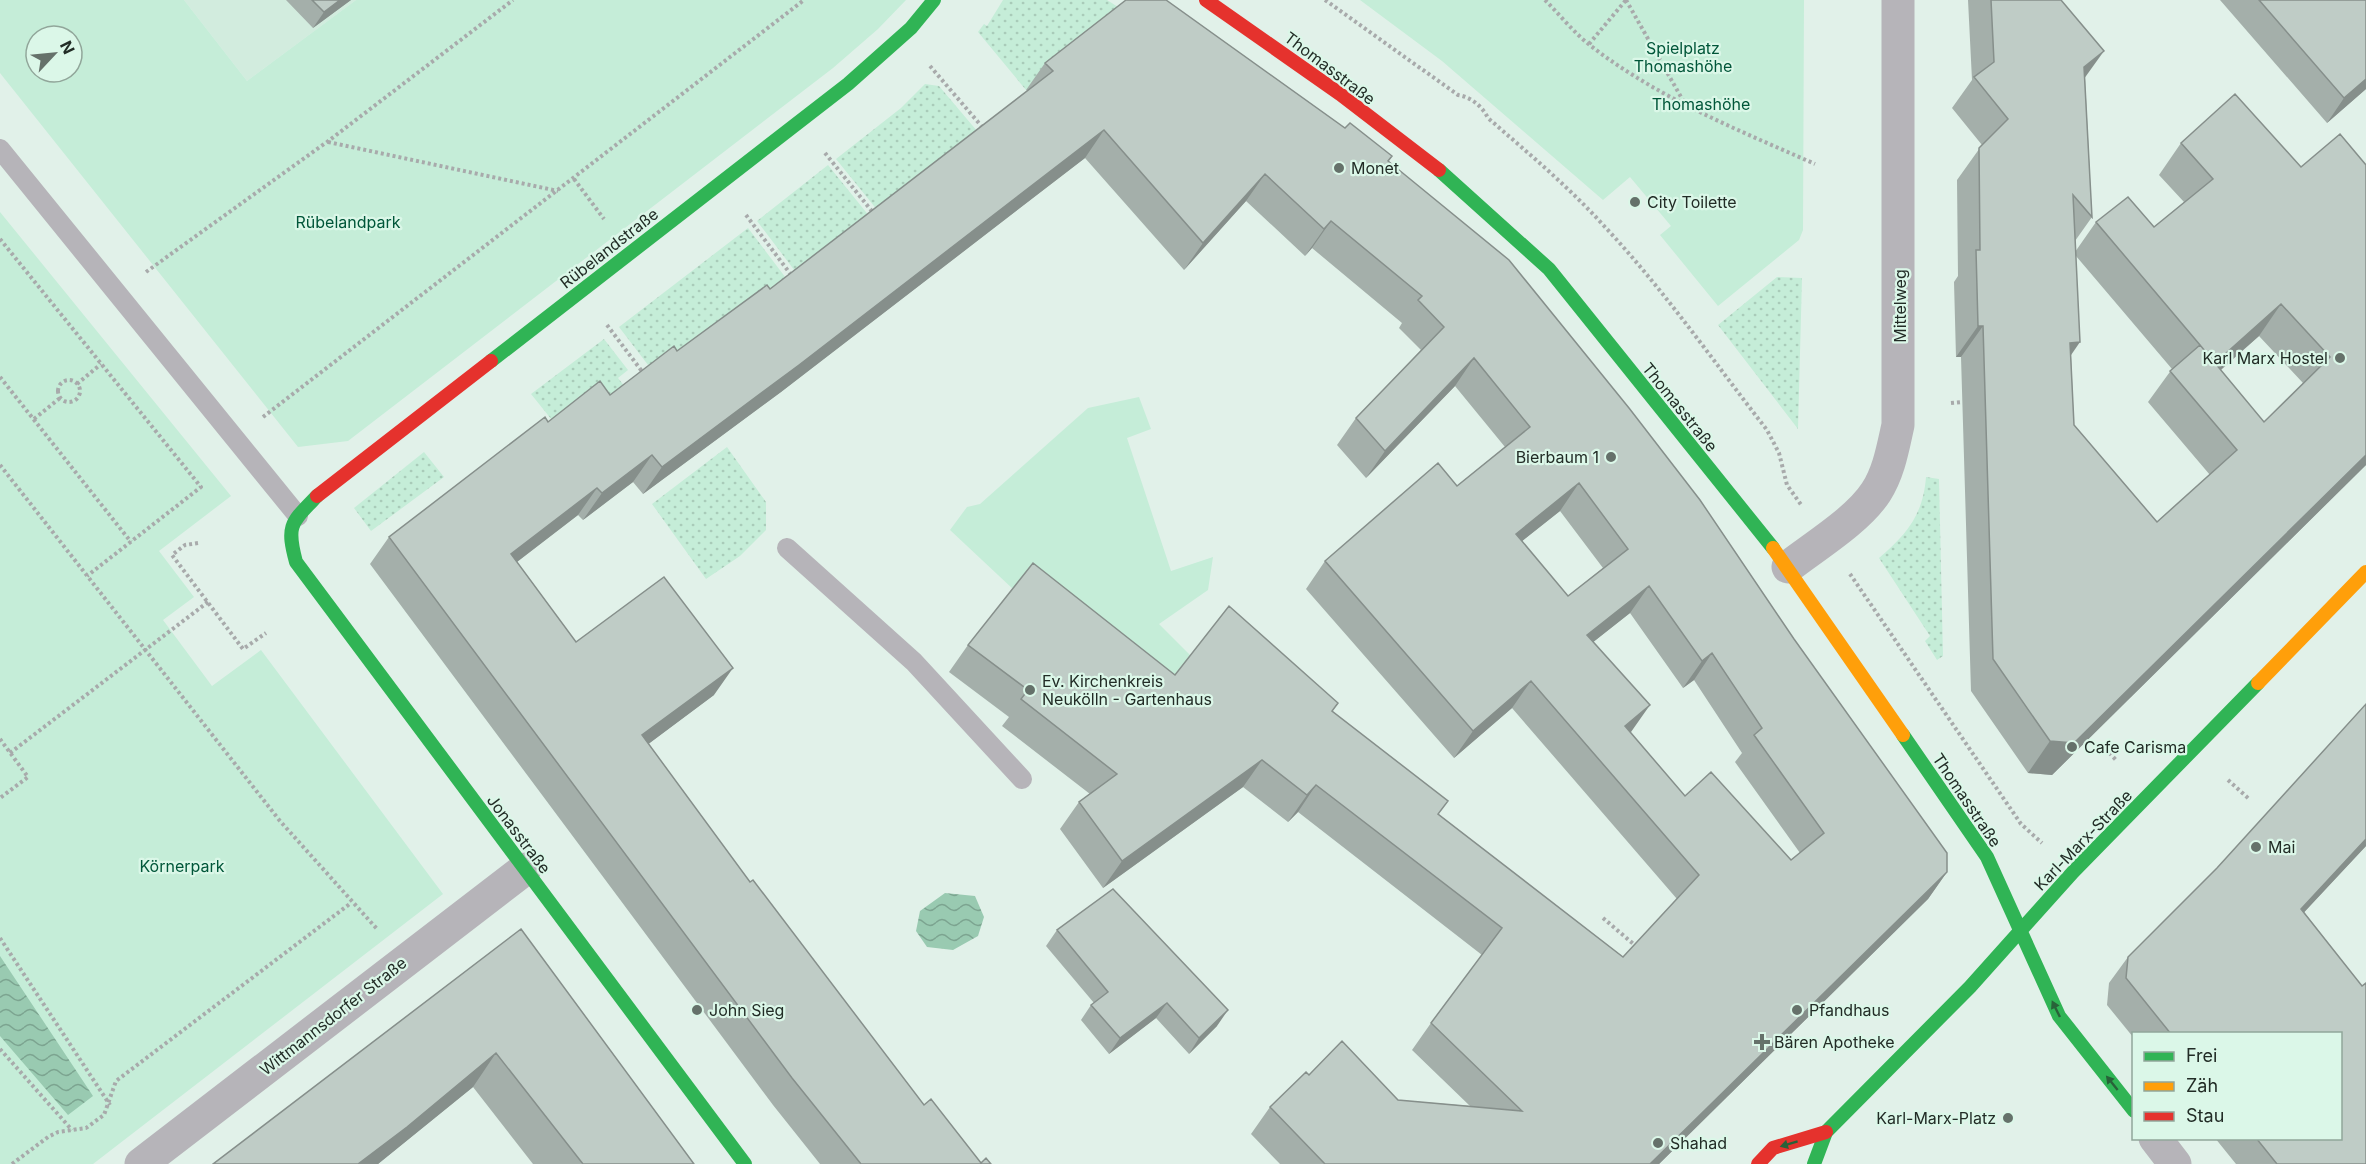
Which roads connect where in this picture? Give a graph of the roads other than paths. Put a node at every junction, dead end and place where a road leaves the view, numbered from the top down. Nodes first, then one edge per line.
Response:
1 (934, 0) edge
2 (1206, 0) edge
3 (1898, 0) edge
4 (0, 149) edge
5 (298, 516) junction
6 (787, 548) dead end
7 (1788, 567) junction
8 (2366, 572) edge
9 (1022, 779) dead end
10 (525, 869) junction
11 (2021, 931) junction
12 (2132, 1110) edge
13 (1826, 1132) junction
14 (2157, 1140) edge
15 (141, 1164) edge
16 (745, 1164) edge
17 (1758, 1164) edge
18 (1814, 1164) edge
19 (2175, 1164) edge

1 - 5 street, Rübelandstraße
2 - 7 street, Thomasstraße
3 - 7 street, Mittelweg
4 - 5 lane
5 - 10 street, Jonasstraße
6 - 9 lane
7 - 11 street, Thomasstraße
8 - 11 street, Karl-Marx-Straße
10 - 15 street, Wittmannsdorfer Straße
10 - 16 street, Jonasstraße
12 -> 11 street
11 - 13 street, Karl-Marx-Straße
13 -> 17 street, Karl-Marx-Straße
13 - 18 street, Karl-Marx-Straße
14 - 19 street

